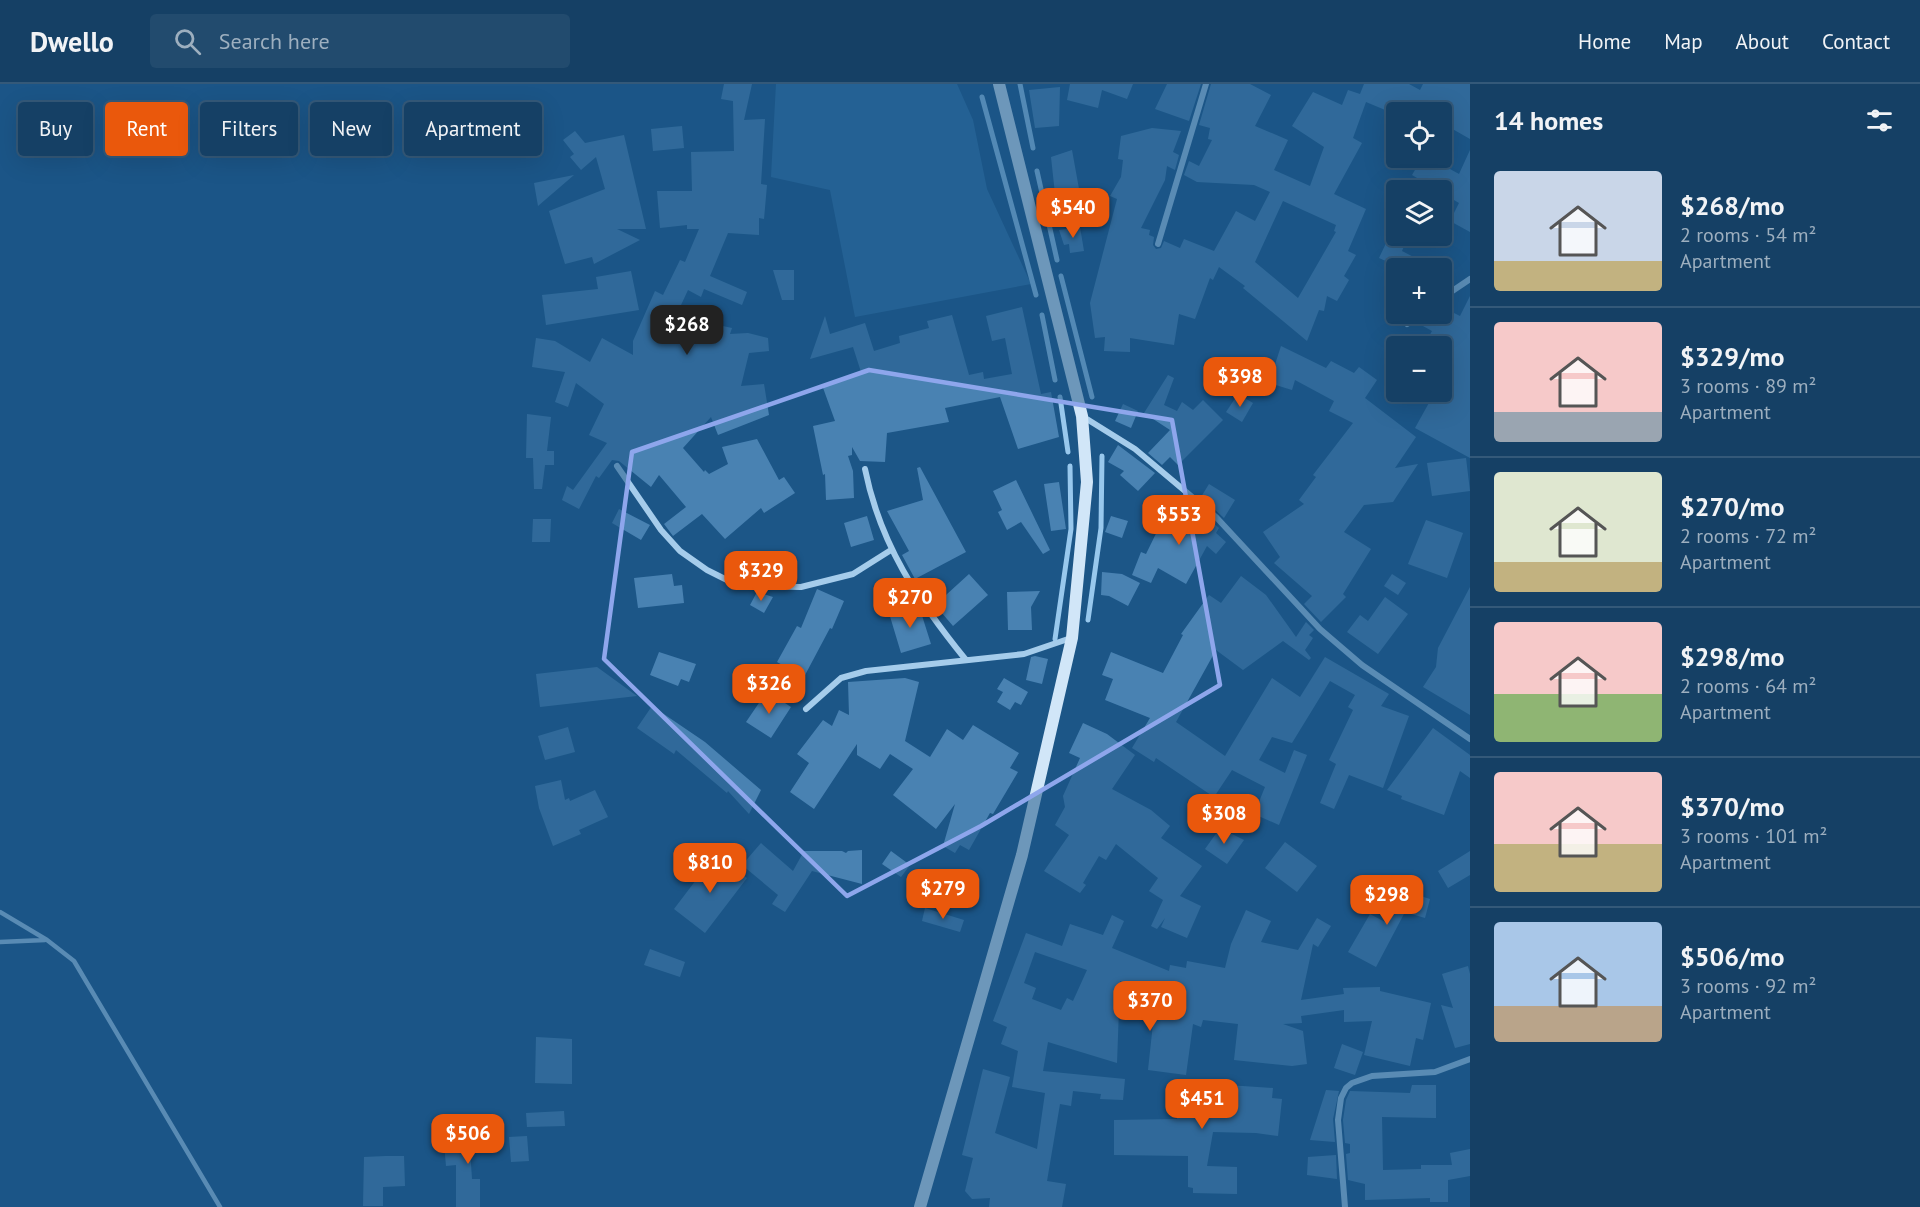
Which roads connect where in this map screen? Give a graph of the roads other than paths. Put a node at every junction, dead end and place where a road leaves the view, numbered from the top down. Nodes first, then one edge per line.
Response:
1 (999, 84) edge
2 (1206, 84) edge
3 (1158, 244) dead end
4 (1470, 279) edge
5 (1452, 291) edge
6 (1082, 416) junction
7 (617, 466) dead end
8 (865, 469) dead end
9 (891, 550) junction
10 (1072, 638) junction
11 (966, 660) junction
12 (806, 709) dead end
13 (1470, 739) edge
14 (0, 912) edge
15 (47, 940) junction
16 (0, 942) edge
17 (1470, 1059) edge
18 (220, 1207) edge
19 (920, 1207) edge
20 (1345, 1207) edge

1 - 6 main road
2 - 3 street
4 - 5 street
6 - 10 main road
6 - 13 street
7 - 9 street
8 - 9 street
9 - 11 street
10 - 11 street
10 - 19 main road
11 - 12 street
14 - 15 lane
15 - 16 lane
15 - 18 lane
17 - 20 street

